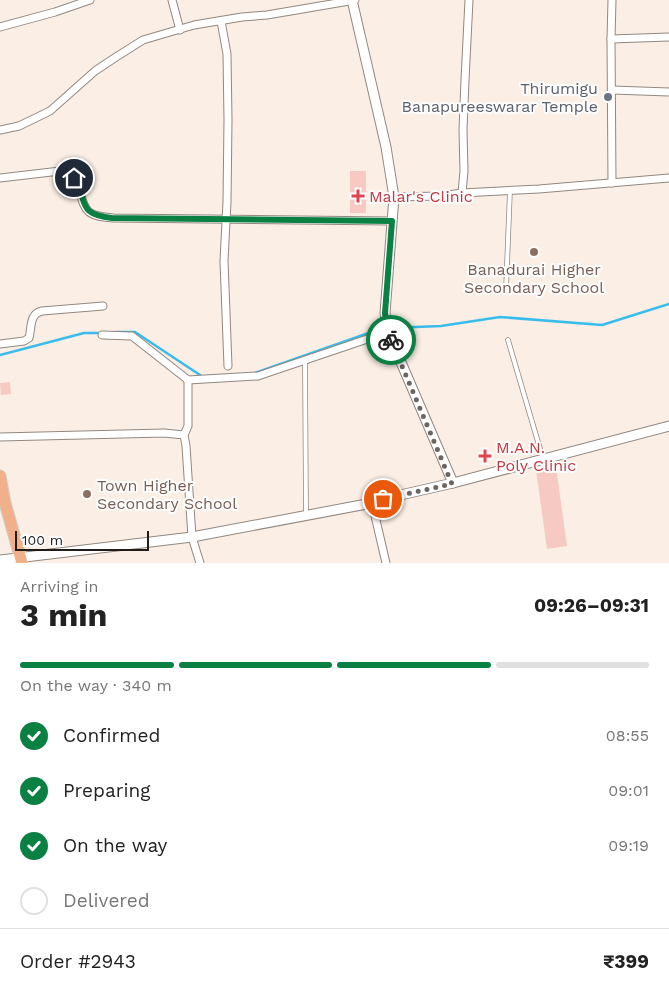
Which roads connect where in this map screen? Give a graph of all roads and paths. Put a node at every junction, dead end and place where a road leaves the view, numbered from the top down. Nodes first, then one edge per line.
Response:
1 (90, 0) edge
2 (172, 0) edge
3 (353, 0) edge
4 (469, 0) edge
5 (612, 0) edge
6 (221, 21) junction
7 (0, 27) edge
8 (180, 30) junction
9 (669, 37) edge
10 (611, 39) junction
11 (612, 90) junction
12 (669, 92) edge
13 (0, 130) edge
14 (0, 178) edge
15 (669, 178) edge
16 (612, 182) junction
17 (510, 190) junction
18 (462, 192) junction
19 (394, 197) junction
20 (225, 220) junction
21 (392, 221) junction
22 (506, 290) dead end
23 (103, 306) dead end
24 (388, 332) junction
25 (102, 335) dead end
26 (508, 340) dead end
27 (0, 344) edge
28 (305, 361) junction
29 (228, 366) dead end
30 (188, 380) junction
31 (669, 426) edge
32 (184, 435) junction
33 (0, 437) edge
34 (543, 459) junction
35 (0, 476) edge
36 (452, 484) junction
37 (2, 503) edge
38 (372, 503) junction
39 (306, 515) junction
40 (192, 537) junction
41 (0, 560) edge
42 (21, 560) edge
43 (200, 563) edge
44 (386, 563) edge

1 - 7 street
2 - 8 street
3 - 6 street
3 - 19 street
4 - 18 street
5 - 10 street
6 - 8 street
6 - 20 street
8 - 13 street
9 - 10 street
10 - 11 street
11 - 12 street
11 - 16 street
14 - 20 street
15 - 16 street
16 - 17 street
17 - 18 street
17 - 22 lane
18 - 19 street
19 - 21 street
20 - 21 street
20 - 29 street
21 - 24 street
23 - 27 street
24 - 28 street
24 - 36 street
25 - 30 street
26 - 34 lane
28 - 30 street
28 - 39 lane
30 - 32 street
31 - 34 street
32 - 33 street
32 - 40 street
34 - 36 street
35 - 37 main road
36 - 38 street
37 - 42 main road
38 - 39 street
38 - 44 street
39 - 40 street
40 - 42 street
40 - 43 street
41 - 42 street

